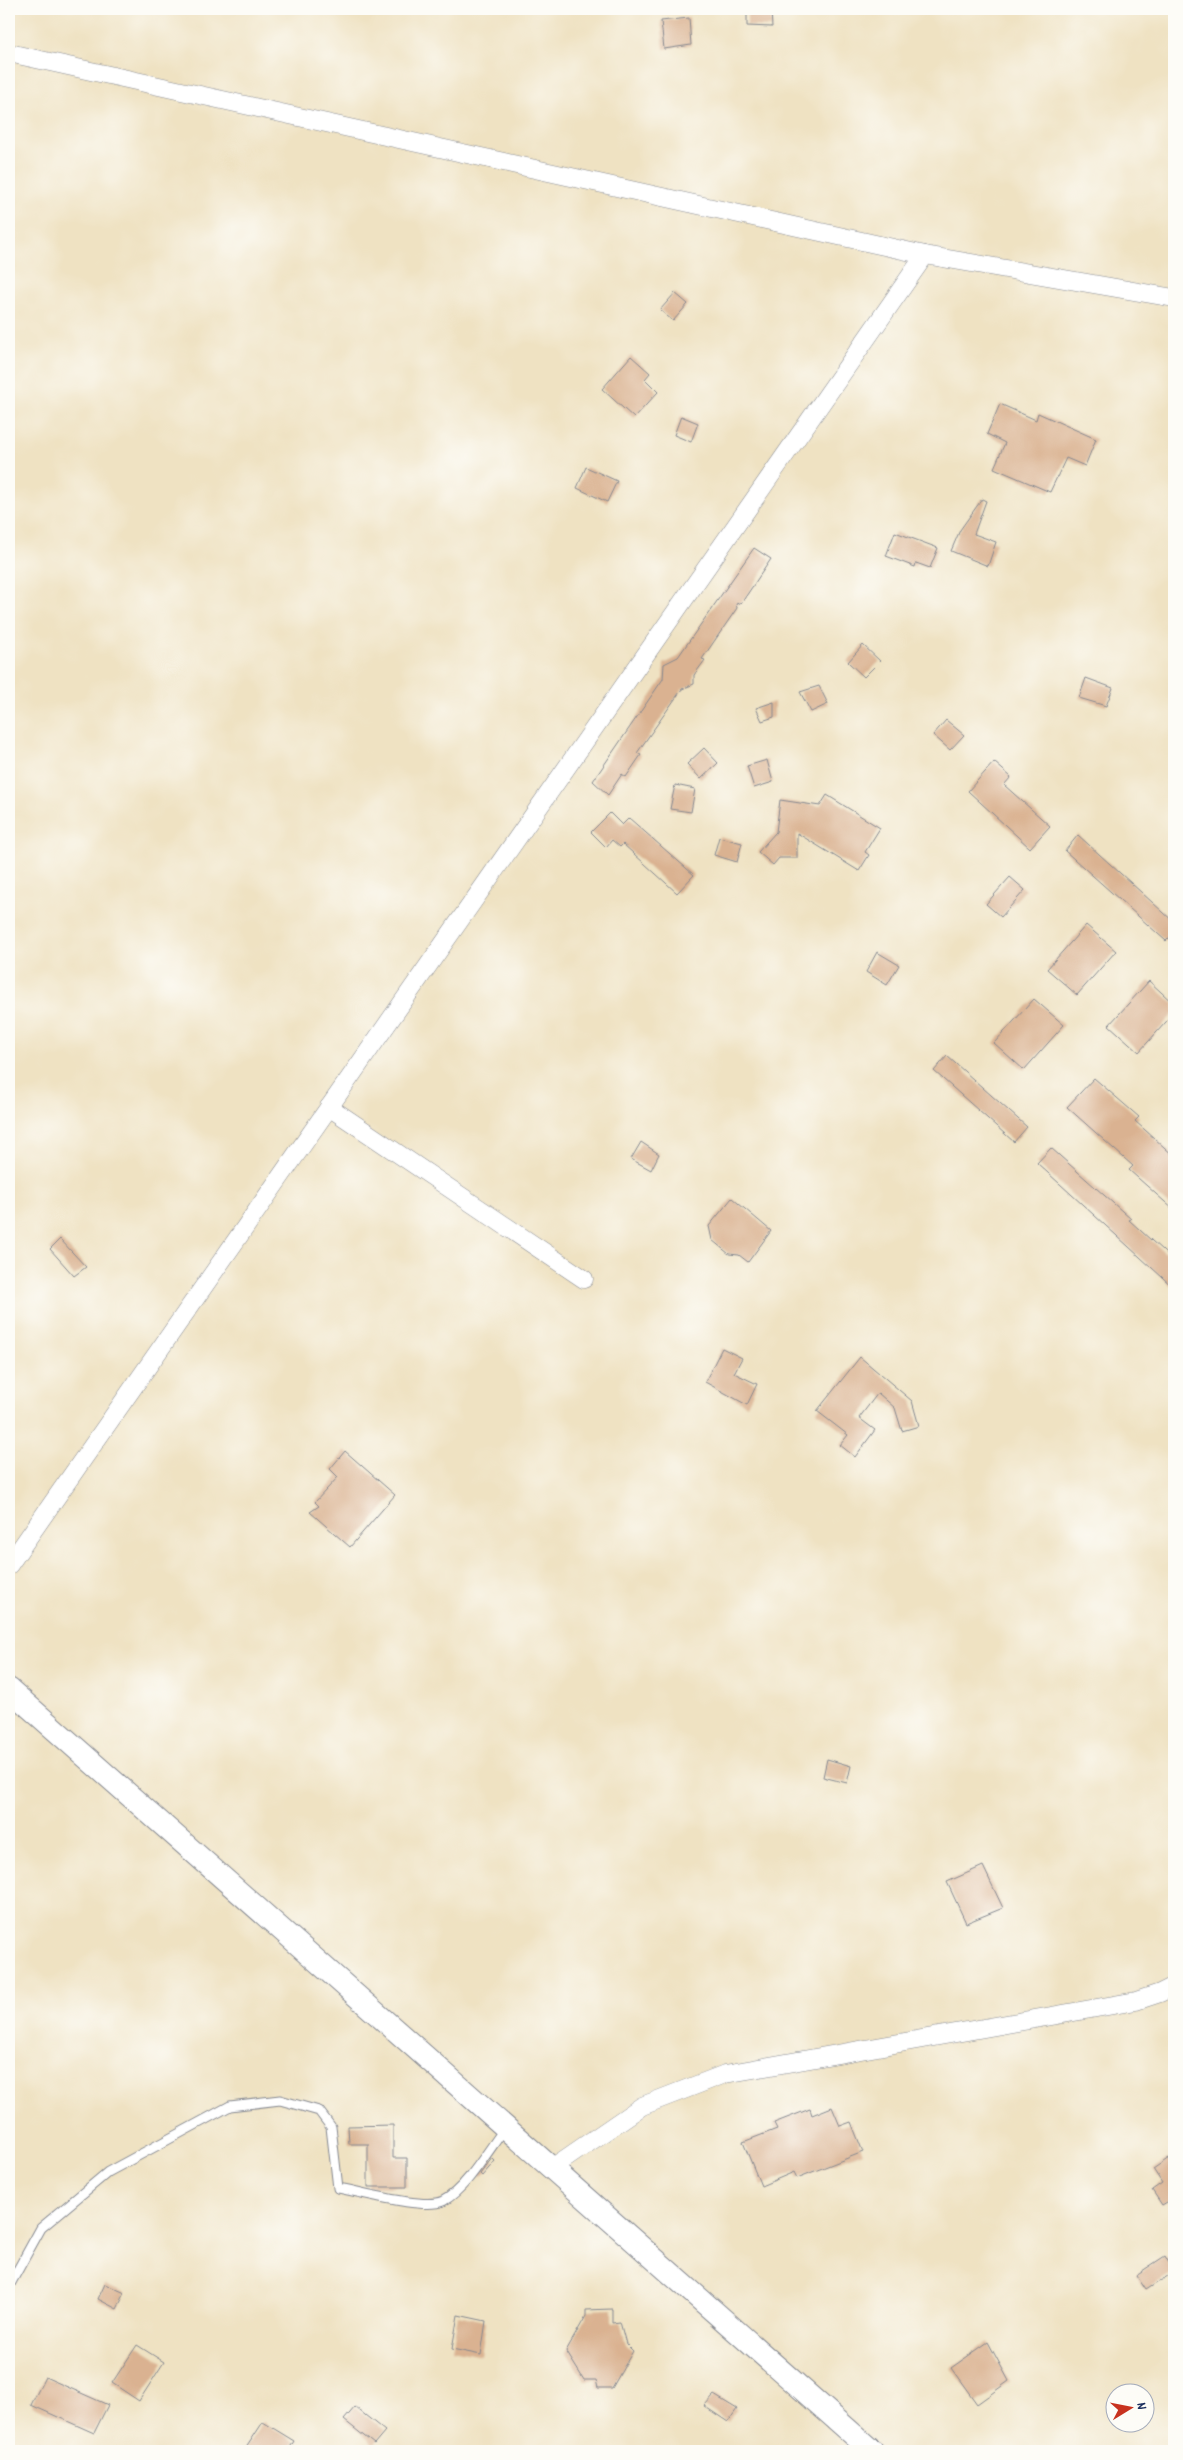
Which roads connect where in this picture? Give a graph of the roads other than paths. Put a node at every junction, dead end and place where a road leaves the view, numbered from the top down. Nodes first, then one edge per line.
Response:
1 (9, 53) edge
2 (925, 255) junction
3 (1174, 298) edge
4 (329, 1107) junction
5 (584, 1279) dead end
6 (9, 1565) edge
7 (9, 1689) edge
8 (1174, 1986) edge
9 (505, 2127) junction
10 (552, 2168) junction
11 (9, 2286) edge
12 (872, 2451) edge

1 - 2 street
2 - 3 street
2 - 4 street
4 - 5 street
4 - 6 street
7 - 9 street
8 - 10 street
9 - 10 street
9 - 11 lane
10 - 12 street

